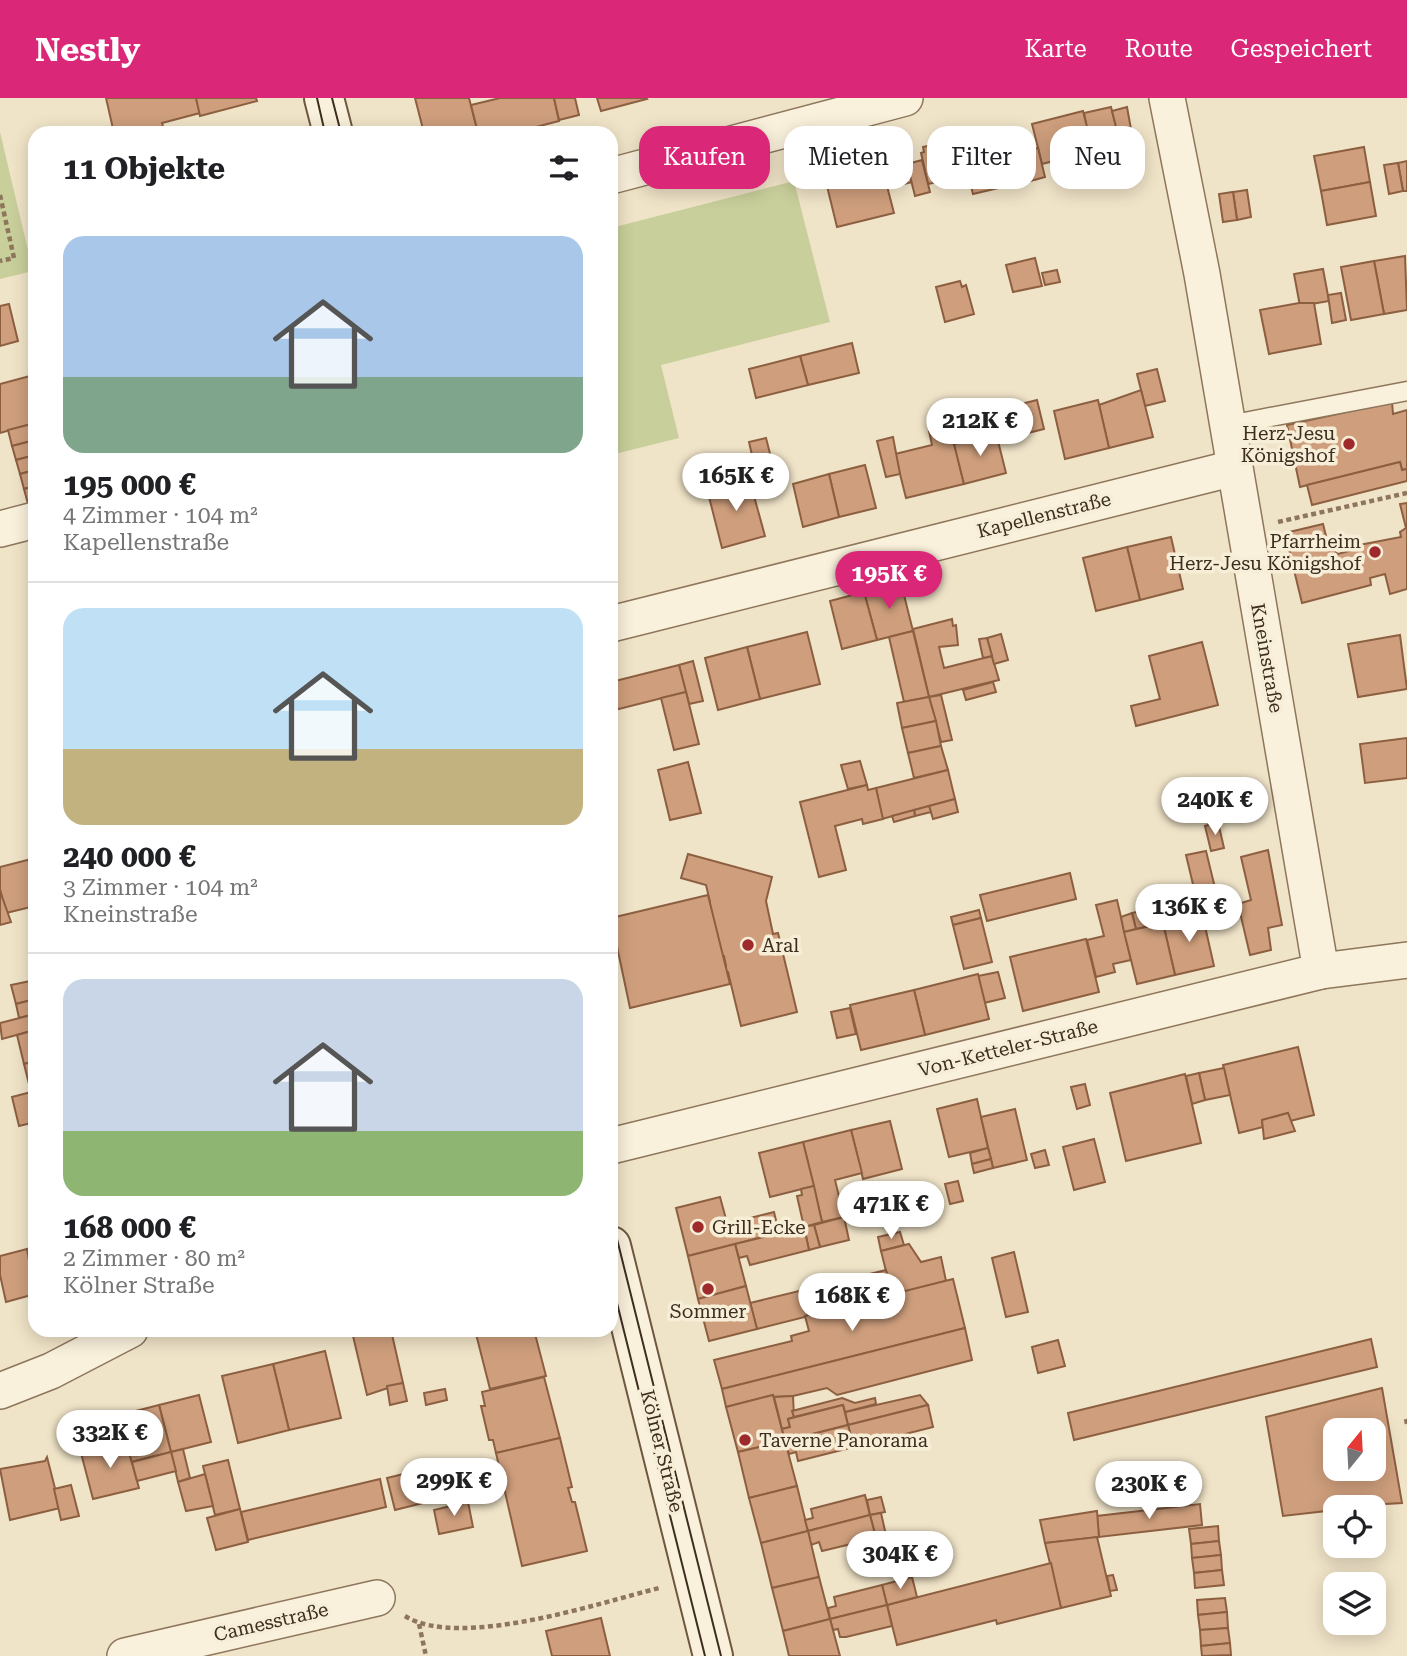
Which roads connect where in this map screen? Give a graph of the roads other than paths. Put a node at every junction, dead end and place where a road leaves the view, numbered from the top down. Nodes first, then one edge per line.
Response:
1 (324, 98) edge
2 (905, 98) edge
3 (1167, 98) edge
4 (330, 126) edge
5 (618, 174) edge
6 (1407, 391) edge
7 (1228, 425) junction
8 (1234, 468) junction
9 (28, 522) edge
10 (0, 529) edge
11 (618, 622) edge
12 (1407, 960) edge
13 (1321, 971) junction
14 (618, 1144) edge
15 (618, 1274) edge
16 (117, 1337) edge
17 (0, 1391) edge
18 (377, 1598) road end
19 (125, 1656) edge
20 (713, 1656) edge

1 - 4 main road
2 - 5 street
3 - 7 street, Kneinstraße
6 - 7 lane
7 - 8 street, Kneinstraße
8 - 11 street, Kapellenstraße
8 - 13 street, Kneinstraße
9 - 10 street
12 - 13 street, Von-Ketteler-Straße
13 - 14 street, Von-Ketteler-Straße
15 - 20 main road, Kölner Straße
16 - 17 street
18 - 19 street, Camesstraße

